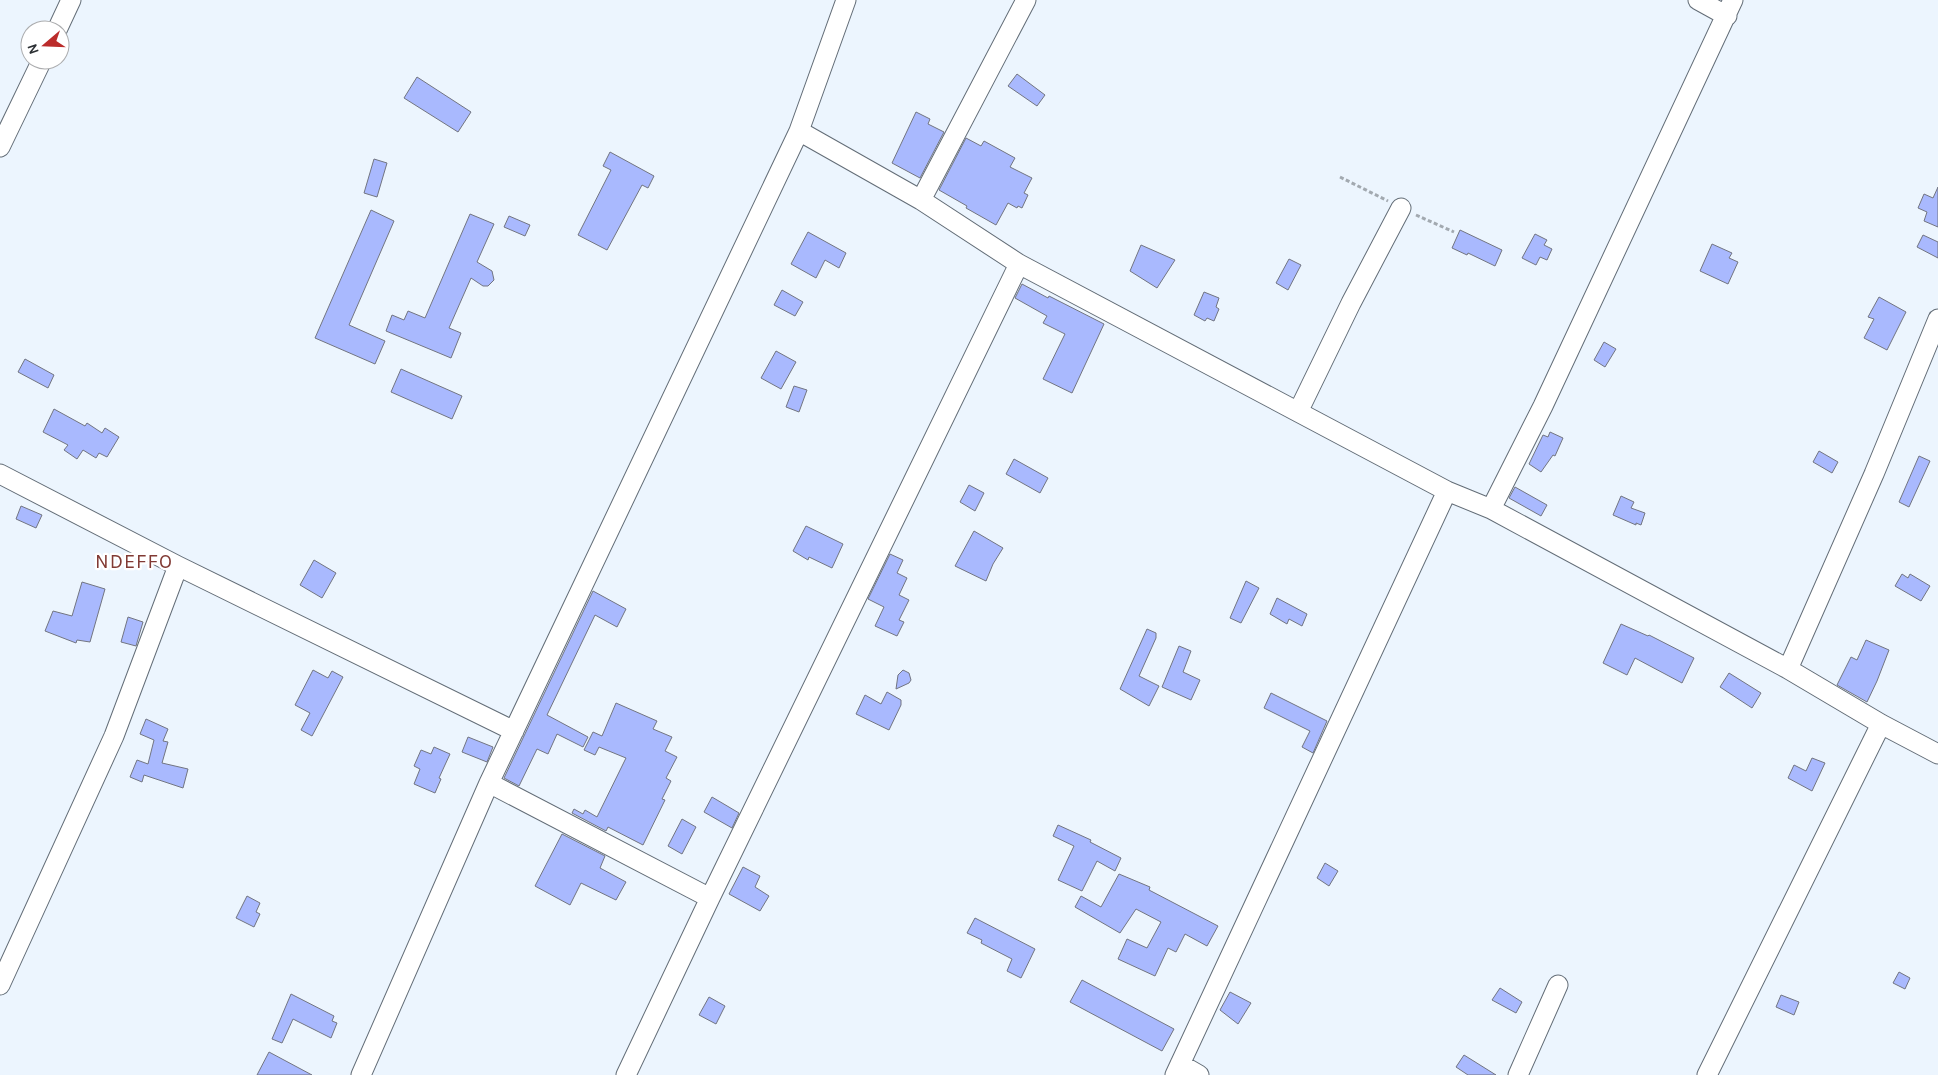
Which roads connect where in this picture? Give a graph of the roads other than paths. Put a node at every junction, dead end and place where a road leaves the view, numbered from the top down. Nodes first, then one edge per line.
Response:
1 (71, 0) edge
2 (846, 0) edge
3 (1026, 0) edge
4 (1698, 0) edge
5 (1730, 8) edge
6 (62, 20) edge
7 (37, 70) edge
8 (799, 131) junction
9 (0, 147) edge
10 (922, 200) junction
11 (1401, 208) dead end
12 (1019, 264) junction
13 (1938, 319) edge
14 (1298, 412) junction
15 (0, 474) edge
16 (1447, 491) junction
17 (1491, 509) junction
18 (178, 566) junction
19 (1788, 669) junction
20 (1881, 724) junction
21 (514, 731) junction
22 (1938, 754) edge
23 (489, 783) junction
24 (710, 898) junction
25 (0, 985) edge
26 (1558, 985) dead end
27 (1177, 1070) edge
28 (361, 1075) edge
29 (626, 1075) edge
30 (1199, 1075) edge
31 (1518, 1075) edge
32 (1707, 1075) edge

1 - 6 street
2 - 8 street
3 - 10 street
4 - 5 street
5 - 17 street
7 - 9 street
8 - 10 street
8 - 21 street
10 - 12 street
11 - 14 street
12 - 14 street
12 - 24 street
13 - 19 street
14 - 16 street
15 - 18 street
16 - 17 street
16 - 27 street
17 - 19 street
18 - 21 street
18 - 25 street
19 - 20 street
20 - 22 street
20 - 32 street
21 - 23 street
23 - 24 street
23 - 28 street
24 - 29 street
26 - 31 street
27 - 30 street

